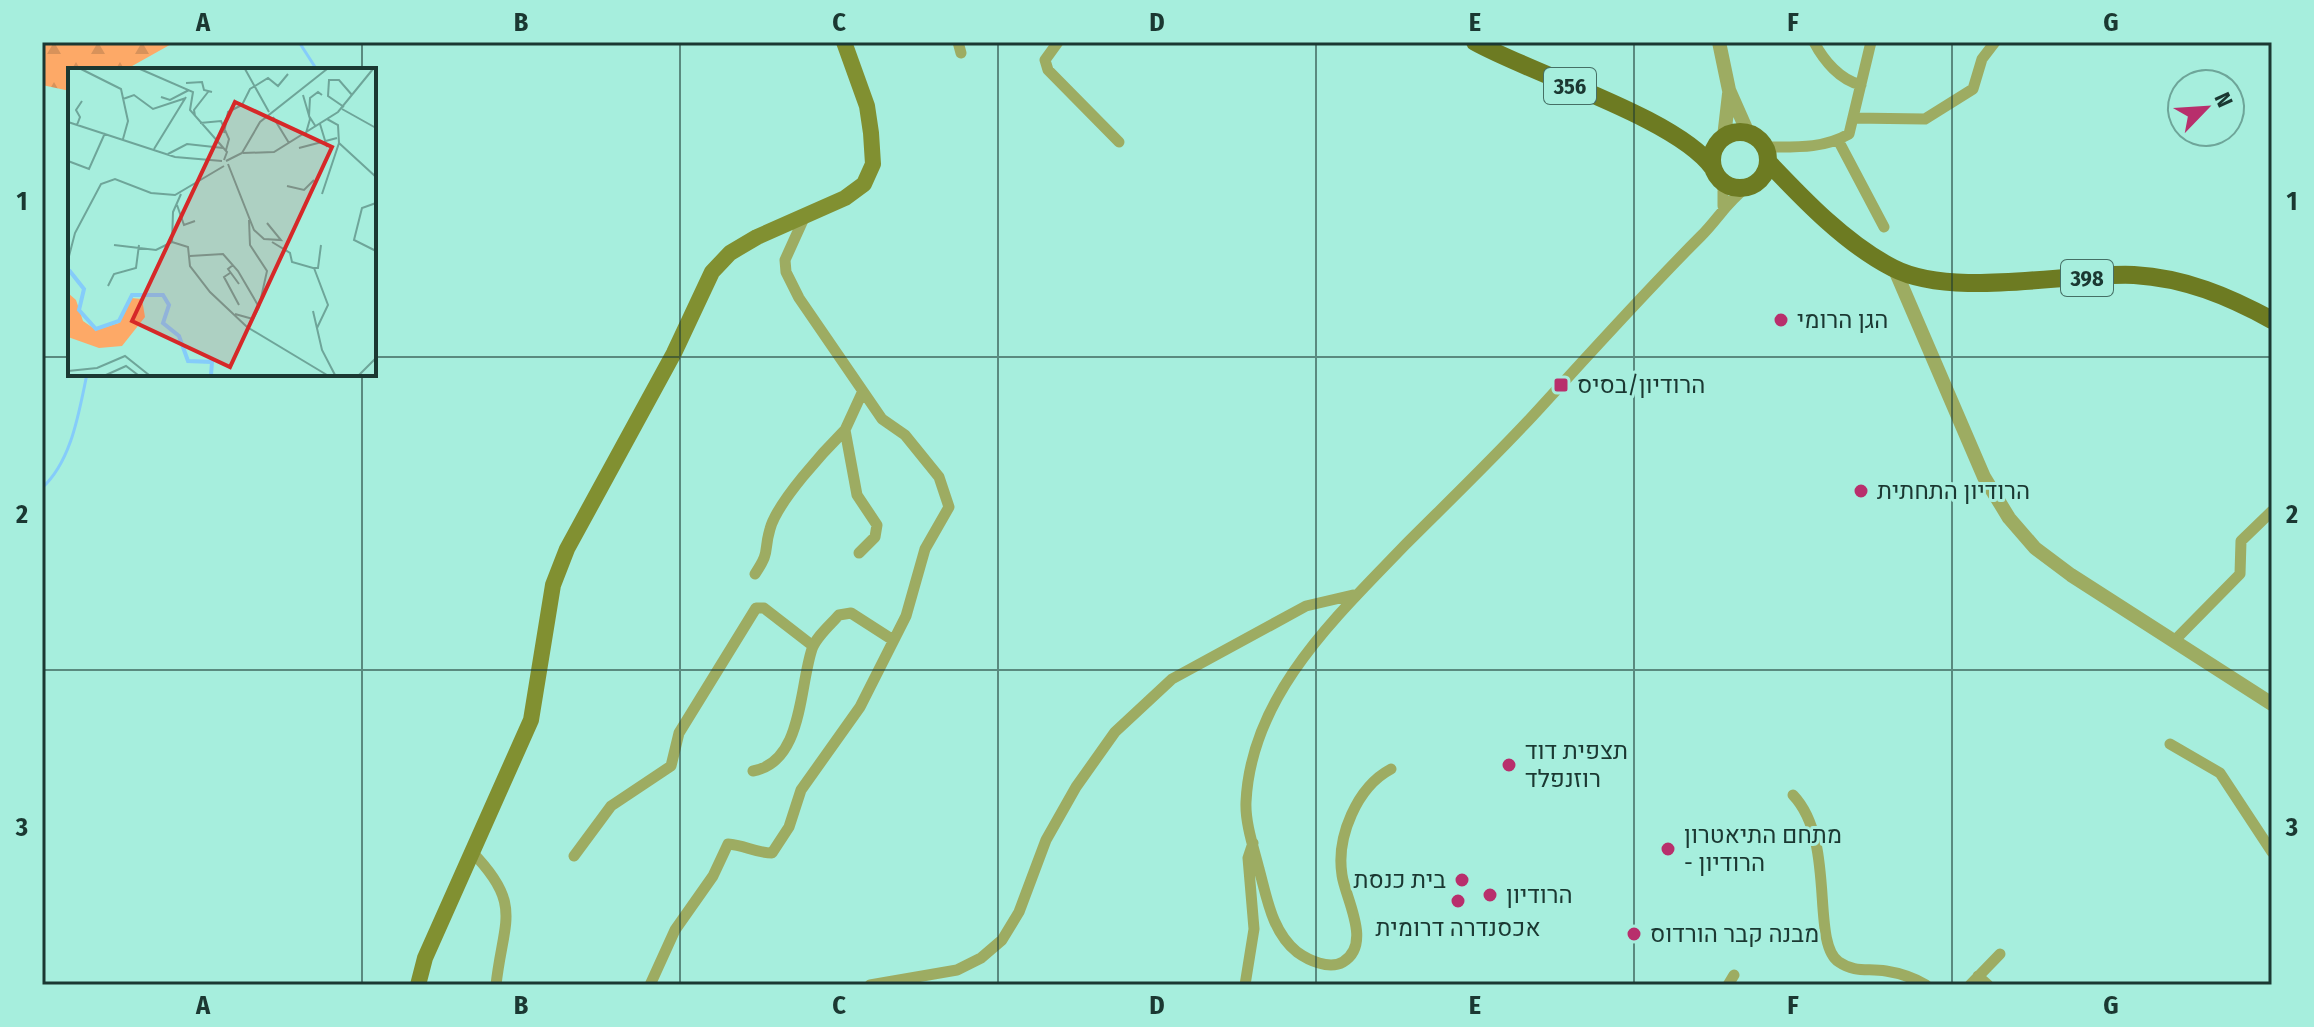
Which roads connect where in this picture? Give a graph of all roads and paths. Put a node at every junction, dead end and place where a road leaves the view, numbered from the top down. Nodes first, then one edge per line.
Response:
1 (844, 42) edge
2 (1058, 42) edge
3 (1475, 42) edge
4 (1719, 42) edge
5 (1814, 42) edge
6 (1871, 42) edge
7 (1995, 42) edge
8 (1861, 85) junction
9 (1729, 90) junction
10 (1853, 118) junction
11 (1665, 129) junction
12 (1748, 133) junction
13 (1724, 137) junction
14 (1838, 140) junction
15 (1119, 142) dead end
16 (1767, 154) junction
17 (1715, 172) junction
18 (1754, 183) junction
19 (1788, 184) junction
20 (1723, 206) junction
21 (804, 218) junction
22 (1884, 227) dead end
23 (1895, 270) junction
24 (2272, 320) edge
25 (862, 393) junction
26 (845, 430) junction
27 (2272, 511) edge
28 (859, 553) dead end
29 (755, 574) dead end
30 (1353, 595) junction
31 (893, 640) junction
32 (2174, 641) junction
33 (813, 646) junction
34 (2272, 704) edge
35 (2170, 744) dead end
36 (1391, 769) dead end
37 (753, 771) dead end
38 (1793, 795) dead end
39 (1253, 843) junction
40 (471, 851) junction
41 (2272, 852) edge
42 (574, 856) dead end
43 (2000, 954) dead end
44 (1974, 980) edge
45 (418, 985) edge
46 (496, 985) edge
47 (650, 985) edge
48 (870, 985) edge
49 (1245, 985) edge
50 (1926, 985) edge
51 (1988, 985) edge

1 - 21 main road
2 - 15 street
3 - 11 main road, 356
4 - 9 street
5 - 8 street
6 - 8 street
7 - 10 street
8 - 10 street
9 - 12 street
9 - 13 street
10 - 14 street
11 - 13 main road, 356
11 - 17 main road, 356
12 - 13 main road
12 - 16 main road
13 - 17 main road
14 - 16 street
14 - 22 street
16 - 18 main road
16 - 19 main road, 398
17 - 18 main road
17 - 20 street
18 - 19 main road
18 - 20 street
19 - 23 main road, 398
20 - 30 street
21 - 25 street
21 - 40 main road
23 - 24 main road, 398
23 - 32 street
25 - 26 street
25 - 31 street
26 - 28 street
26 - 29 street
27 - 32 street
30 - 39 street
30 - 48 street
31 - 33 street
31 - 47 street
32 - 34 street
33 - 37 street
33 - 42 street
35 - 41 street
36 - 39 street
38 - 50 street
39 - 49 street
40 - 45 main road
40 - 46 street
43 - 44 street
44 - 51 street

